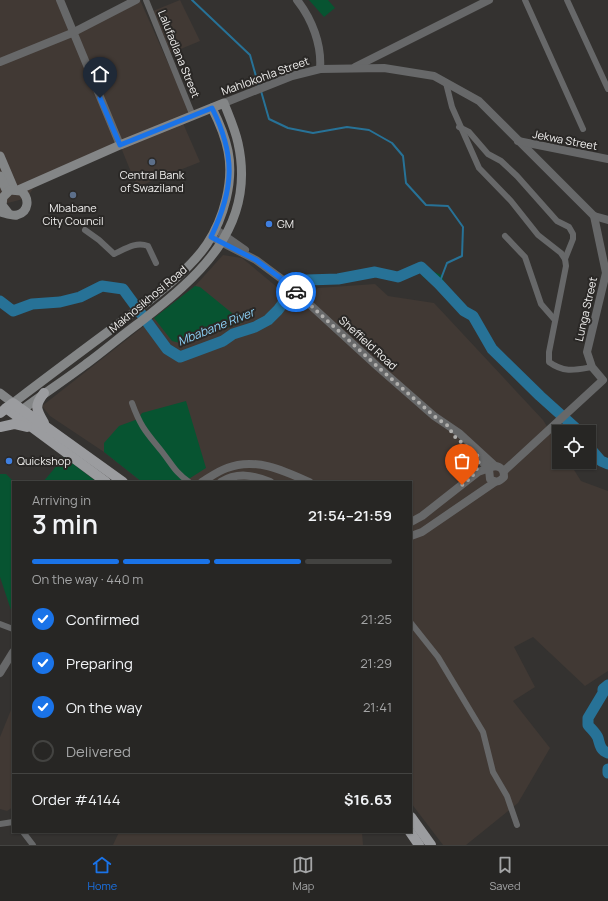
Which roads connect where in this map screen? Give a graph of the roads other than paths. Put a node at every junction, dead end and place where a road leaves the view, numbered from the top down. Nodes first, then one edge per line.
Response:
1 (60, 0) edge
2 (136, 0) edge
3 (146, 0) edge
4 (297, 0) edge
5 (489, 0) edge
6 (525, 0) edge
7 (567, 0) edge
8 (72, 33) junction
9 (390, 50) junction
10 (0, 62) edge
11 (353, 68) junction
12 (384, 68) junction
13 (320, 69) junction
14 (446, 83) junction
15 (608, 89) edge
16 (224, 103) junction
17 (212, 108) junction
18 (193, 116) junction
19 (459, 127) junction
20 (583, 129) dead end
21 (517, 141) junction
22 (120, 145) junction
23 (0, 156) edge
24 (608, 160) edge
25 (0, 176) edge
26 (48, 177) junction
27 (9, 192) edge
28 (27, 202) junction
29 (4, 213) edge
30 (594, 216) junction
31 (608, 220) edge
32 (85, 230) dead end
33 (213, 233) junction
34 (505, 236) dead end
35 (223, 239) junction
36 (565, 259) junction
37 (156, 263) dead end
38 (607, 274) edge
39 (555, 320) junction
40 (592, 367) junction
41 (605, 382) edge
42 (0, 393) edge
43 (44, 393) junction
44 (132, 403) dead end
45 (5, 407) edge
46 (18, 413) junction
47 (448, 426) junction
48 (0, 427) edge
49 (47, 427) junction
50 (34, 430) junction
51 (479, 457) junction
52 (492, 467) junction
53 (504, 471) junction
54 (474, 475) junction
55 (105, 481) edge
56 (122, 481) edge
57 (188, 481) edge
58 (204, 481) edge
59 (223, 481) edge
60 (268, 481) edge
61 (307, 481) edge
62 (495, 482) junction
63 (412, 521) edge
64 (412, 536) edge
65 (0, 624) edge
66 (412, 624) edge
67 (12, 629) edge
68 (12, 654) edge
69 (0, 673) edge
70 (412, 818) edge
71 (12, 822) edge
72 (0, 824) edge
73 (517, 825) dead end
74 (24, 833) edge
75 (411, 833) edge
76 (33, 845) edge
77 (419, 845) edge
78 (431, 845) edge

1 - 8 street
2 - 8 street
3 - 18 street, Lalufadlana Street
4 - 13 street
5 - 9 street
6 - 20 street
7 - 15 street
8 - 10 street
8 - 22 street
9 - 11 street
9 - 12 street
11 - 12 street, Mahlokohla Street
11 - 13 street, Mahlokohla Street
12 - 14 street, Mahlokohla Street
13 - 16 street, Mahlokohla Street
14 - 19 street
14 - 21 street, Mahlokohla Street
16 - 17 main road, Mahlokohla Street
16 - 35 main road, Makhosikhosi Road
17 - 18 main road, Mahlokohla Street
17 - 33 main road, Makhosikhosi Road
18 - 22 main road, Mahlokohla Street
19 - 36 street
19 - 36 street
21 - 24 street, Jekwa Street
21 - 30 street, Mahlokohla Street
22 - 26 main road, Mahlokohla Street
23 - 27 main road
25 - 27 main road
26 - 27 main road, Mahlokohla Street
26 - 28 main road, Mahlokohla Street
27 - 28 main road
27 - 29 main road
28 - 29 main road
30 - 31 street
30 - 38 street, Lunga Street
32 - 37 street
33 - 35 street, Sheffield Road
33 - 45 main road, Makhosikhosi Road
34 - 39 street
35 - 43 main road, Makhosikhosi Road
35 - 47 street, Sheffield Road
36 - 39 street
38 - 40 street, Lunga Street
39 - 40 street
40 - 41 street, Lunga Street
41 - 53 street
42 - 45 main road
43 - 46 main road, Makhosikhosi Road
43 - 49 main road
44 - 57 street
45 - 46 main road
46 - 48 main road
46 - 49 main road
46 - 50 main road
47 - 51 street
47 - 52 street
48 - 50 main road
49 - 56 main road
50 - 55 main road
51 - 52 street
51 - 54 street
52 - 53 street
52 - 54 street
52 - 62 street
53 - 62 street
54 - 63 street
58 - 61 street
59 - 60 street
62 - 64 street
65 - 67 street
66 - 73 street
68 - 69 street
70 - 78 main road
71 - 72 street
74 - 76 street
75 - 77 main road

